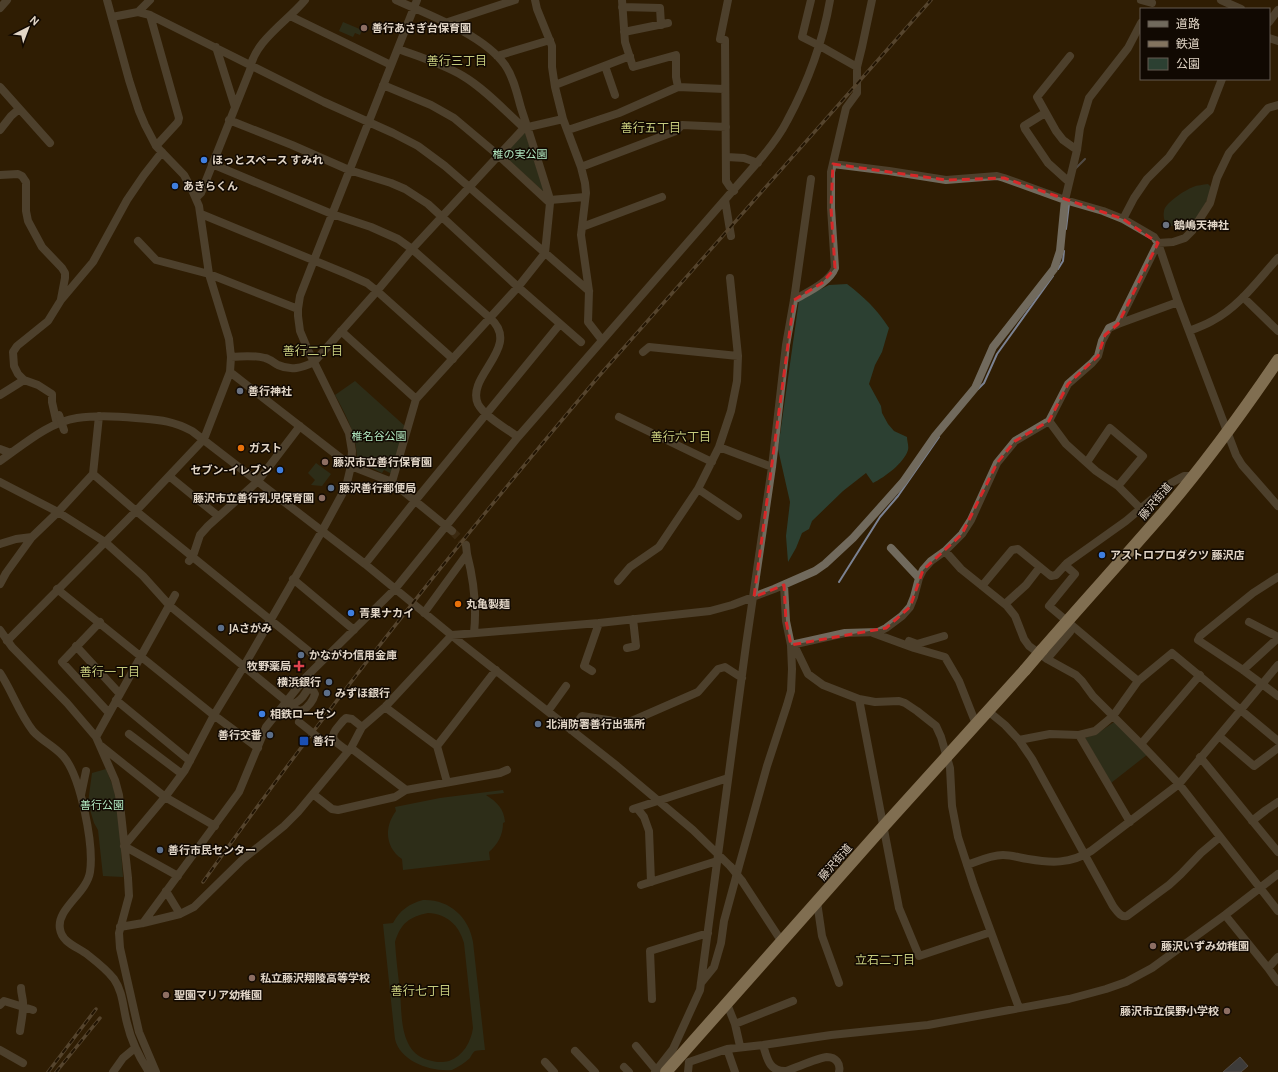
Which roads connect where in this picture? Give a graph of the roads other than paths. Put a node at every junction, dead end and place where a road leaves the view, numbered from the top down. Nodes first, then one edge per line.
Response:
1 (6, 0) edge
2 (107, 0) edge
3 (150, 0) edge
4 (305, 0) edge
5 (396, 0) edge
6 (515, 0) edge
7 (535, 0) edge
8 (728, 0) edge
9 (811, 0) edge
10 (830, 0) edge
11 (872, 0) edge
12 (1141, 0) edge
13 (1221, 0) edge
14 (622, 3) edge
15 (415, 4) edge
16 (1152, 4) edge
17 (0, 8) edge
18 (1239, 8) edge
19 (1278, 10) edge
20 (138, 12) junction
21 (150, 15) junction
22 (290, 16) junction
23 (112, 17) junction
24 (1270, 21) edge
25 (445, 23) junction
26 (1140, 25) edge
27 (624, 32) junction
28 (550, 40) junction
29 (820, 46) junction
30 (216, 47) junction
31 (398, 49) junction
32 (497, 56) junction
33 (630, 56) junction
34 (1070, 56) dead end
35 (251, 65) junction
36 (391, 65) junction
37 (605, 66) junction
38 (857, 67) junction
39 (1222, 80) edge
40 (555, 85) junction
41 (383, 86) junction
42 (0, 87) edge
43 (678, 87) junction
44 (724, 89) junction
45 (615, 95) dead end
46 (1278, 105) edge
47 (235, 107) junction
48 (19, 109) junction
49 (1045, 113) junction
50 (564, 119) junction
51 (229, 120) junction
52 (368, 123) junction
53 (726, 127) junction
54 (526, 128) junction
55 (0, 130) edge
56 (568, 130) junction
57 (50, 143) dead end
58 (159, 149) junction
59 (1077, 150) junction
60 (498, 155) junction
61 (727, 158) junction
62 (758, 163) junction
63 (212, 164) junction
64 (833, 164) junction
65 (581, 167) junction
66 (349, 170) junction
67 (0, 175) edge
68 (810, 178) dead end
69 (1069, 182) junction
70 (470, 187) junction
71 (734, 191) junction
72 (585, 197) junction
73 (662, 197) dead end
74 (196, 198) junction
75 (725, 200) junction
76 (1065, 200) junction
77 (550, 202) junction
78 (201, 214) junction
79 (332, 214) junction
80 (442, 217) junction
81 (1123, 219) junction
82 (582, 227) junction
83 (731, 236) dead end
84 (138, 241) dead end
85 (1158, 243) junction
86 (412, 249) junction
87 (545, 254) junction
88 (1278, 258) edge
89 (314, 260) junction
90 (209, 274) junction
91 (730, 278) dead end
92 (518, 287) junction
93 (377, 291) junction
94 (589, 291) junction
95 (1243, 297) junction
96 (61, 300) junction
97 (794, 300) junction
98 (1178, 302) junction
99 (298, 309) junction
100 (490, 318) junction
101 (560, 324) junction
102 (1118, 324) junction
103 (341, 331) junction
104 (1189, 331) junction
105 (1278, 331) edge
106 (602, 340) junction
107 (581, 342) dead end
108 (643, 352) dead end
109 (738, 356) junction
110 (231, 357) junction
111 (453, 359) junction
112 (1278, 360) edge
113 (314, 362) junction
114 (230, 372) junction
115 (24, 380) junction
116 (0, 395) edge
117 (416, 399) junction
118 (486, 413) junction
119 (59, 416) dead end
120 (99, 416) junction
121 (619, 417) dead end
122 (1049, 421) junction
123 (300, 426) junction
124 (61, 428) junction
125 (1227, 432) junction
126 (518, 437) junction
127 (204, 439) junction
128 (720, 447) junction
129 (0, 449) edge
130 (11, 453) junction
131 (0, 461) edge
132 (712, 462) junction
133 (1087, 462) junction
134 (351, 466) junction
135 (772, 467) junction
136 (93, 474) junction
137 (169, 476) junction
138 (1194, 476) junction
139 (258, 481) junction
140 (0, 482) edge
141 (392, 482) junction
142 (1118, 486) junction
143 (698, 489) junction
144 (415, 501) junction
145 (1278, 506) edge
146 (1140, 508) junction
147 (136, 511) junction
148 (58, 512) junction
149 (218, 516) junction
150 (738, 516) dead end
151 (449, 529) junction
152 (322, 531) junction
153 (32, 537) junction
154 (104, 542) junction
155 (0, 544) edge
156 (466, 545) tunnel mouth
157 (891, 548) dead end
158 (945, 551) junction
159 (467, 554) junction
160 (191, 559) junction
161 (365, 564) junction
162 (1065, 564) junction
163 (1040, 567) junction
164 (1278, 577) edge
165 (919, 578) junction
166 (293, 579) junction
167 (618, 581) dead end
168 (0, 584) edge
169 (784, 585) junction
170 (982, 586) junction
171 (58, 589) junction
172 (395, 589) junction
173 (175, 595) dead end
174 (754, 597) junction
175 (1005, 604) junction
176 (170, 606) junction
177 (424, 613) junction
178 (633, 619) junction
179 (270, 620) junction
180 (100, 622) junction
181 (599, 622) junction
182 (1249, 622) dead end
183 (1065, 623) junction
184 (0, 630) edge
185 (354, 630) junction
186 (876, 632) junction
187 (474, 633) junction
188 (452, 635) junction
189 (944, 636) dead end
190 (1278, 637) edge
191 (7, 640) junction
192 (793, 645) junction
193 (76, 646) junction
194 (627, 648) dead end
195 (1045, 655) junction
196 (142, 656) junction
197 (321, 661) junction
198 (244, 666) junction
199 (1278, 666) edge
200 (496, 670) junction
201 (1243, 670) junction
202 (592, 671) dead end
203 (0, 673) edge
204 (1200, 675) junction
205 (742, 678) junction
206 (308, 680) junction
207 (1138, 681) junction
208 (1262, 684) junction
209 (566, 686) dead end
210 (1278, 696) edge
211 (118, 697) junction
212 (859, 699) junction
213 (288, 703) junction
214 (385, 707) junction
215 (1241, 710) junction
216 (548, 711) junction
217 (988, 711) junction
218 (109, 713) junction
219 (214, 715) junction
220 (1113, 716) junction
221 (299, 722) dead end
222 (976, 724) junction
223 (362, 727) junction
224 (571, 730) junction
225 (129, 734) dead end
226 (1079, 735) junction
227 (1218, 736) junction
228 (319, 738) dead end
229 (97, 740) junction
230 (1020, 740) junction
231 (1278, 741) edge
232 (1141, 744) junction
233 (436, 746) junction
234 (258, 748) junction
235 (1278, 748) edge
236 (350, 749) junction
237 (947, 756) junction
238 (1200, 758) junction
239 (190, 761) junction
240 (507, 770) dead end
241 (86, 771) dead end
242 (182, 774) junction
243 (728, 778) junction
244 (447, 782) junction
245 (1179, 784) junction
246 (406, 790) junction
247 (313, 794) junction
248 (165, 797) junction
249 (81, 798) junction
250 (658, 800) junction
251 (1278, 802) edge
252 (1252, 821) junction
253 (1130, 822) junction
254 (215, 826) junction
255 (883, 827) junction
256 (1220, 837) junction
257 (124, 846) junction
258 (1278, 852) edge
259 (1085, 855) junction
260 (718, 858) junction
261 (967, 865) junction
262 (1278, 874) edge
263 (178, 876) junction
264 (651, 882) junction
265 (641, 885) dead end
266 (1260, 888) junction
267 (166, 891) junction
268 (817, 902) junction
269 (1278, 911) edge
270 (180, 914) junction
271 (1225, 915) junction
272 (143, 923) junction
273 (120, 927) junction
274 (991, 932) junction
275 (708, 933) junction
276 (782, 942) junction
277 (1278, 957) edge
278 (1268, 968) junction
279 (1278, 982) edge
280 (701, 983) junction
281 (839, 983) dead end
282 (21, 988) dead end
283 (652, 999) dead end
284 (793, 1001) dead end
285 (727, 1004) junction
286 (0, 1005) edge
287 (23, 1008) junction
288 (1019, 1008) junction
289 (33, 1010) dead end
290 (735, 1024) junction
291 (20, 1031) dead end
292 (763, 1045) junction
293 (636, 1046) dead end
294 (740, 1046) junction
295 (135, 1048) junction
296 (727, 1049) junction
297 (0, 1050) edge
298 (575, 1052) dead end
299 (685, 1058) junction
300 (544, 1062) dead end
301 (23, 1063) dead end
302 (659, 1071) edge
303 (113, 1072) edge
304 (149, 1072) edge
305 (156, 1072) edge
306 (554, 1072) edge
307 (595, 1072) edge
308 (688, 1072) edge
309 (735, 1072) edge
310 (840, 1072) edge

1 - 17 street
2 - 23 street
3 - 20 street
4 - 22 street
5 - 15 street
6 - 25 street
7 - 28 street
8 - 44 street
9 - 29 street
10 - 29 street
11 - 38 street
12 - 16 street
13 - 18 street
14 - 27 street
14 - 27 street
15 - 25 street
15 - 31 street
19 - 24 street
20 - 21 street
20 - 23 street
21 - 30 street
21 - 58 street
22 - 35 street
22 - 36 street
23 - 58 street
25 - 32 street
26 - 59 street
27 - 33 street
28 - 32 street
28 - 40 street
29 - 38 street
29 - 62 street
30 - 35 street
30 - 47 street
31 - 36 street
31 - 54 street
32 - 54 street
33 - 37 street
33 - 43 street
34 - 49 street
35 - 47 street
35 - 52 street
36 - 41 street
37 - 40 street
37 - 45 street
38 - 64 street
39 - 81 street
40 - 50 street
41 - 52 street
41 - 60 street
42 - 48 street
43 - 44 street
43 - 56 street
44 - 53 street
46 - 85 street
47 - 51 street
48 - 55 street
48 - 57 street
49 - 59 street
49 - 69 street
50 - 54 street
50 - 56 street
51 - 63 street
51 - 66 street
52 - 66 street
52 - 70 street
53 - 61 street
53 - 65 street
54 - 60 street
54 - 77 street
56 - 65 street
58 - 74 street
58 - 96 street
59 - 69 street
60 - 70 street
60 - 77 street
61 - 62 street
61 - 71 street
62 - 71 street
63 - 74 street
63 - 79 street
64 - 76 street
64 - 97 street
65 - 72 street
66 - 79 street
66 - 80 street
67 - 96 street
68 - 97 street
69 - 76 street
70 - 80 street
70 - 87 street
71 - 75 street
72 - 77 street
72 - 82 street
73 - 82 street
74 - 78 street
75 - 83 street
75 - 106 street
76 - 81 street
76 - 169 street
77 - 87 street
78 - 89 street
78 - 90 street
79 - 86 street
79 - 89 street
80 - 86 street
80 - 92 street
81 - 85 street
82 - 94 street
84 - 90 street
85 - 98 street
85 - 102 street
86 - 93 street
86 - 100 street
87 - 92 street
87 - 94 street
88 - 95 street
89 - 93 street
89 - 99 street
90 - 99 street
90 - 110 street
91 - 109 street
92 - 100 street
92 - 101 street
93 - 103 street
93 - 111 street
94 - 106 street
95 - 104 street
95 - 105 street
96 - 115 street
97 - 135 street
98 - 102 street
98 - 104 street
99 - 113 street
100 - 111 street
100 - 118 street
101 - 107 street
101 - 118 street
102 - 122 street
103 - 113 street
103 - 117 street
104 - 125 street
106 - 126 street
108 - 109 street
109 - 128 street
110 - 113 street
110 - 114 street
111 - 117 street
112 - 125 highway, 藤沢街道
113 - 134 street
114 - 123 street
114 - 127 street
115 - 116 street
115 - 124 street
117 - 141 street
118 - 126 street
118 - 144 street
119 - 124 street, bridge
120 - 124 street
120 - 127 street
120 - 136 street
121 - 132 street
122 - 133 street
122 - 158 street
123 - 134 street
123 - 139 street
124 - 130 street
125 - 138 highway, 藤沢街道
125 - 145 street
126 - 151 street
127 - 137 street
127 - 139 street
128 - 132 street
128 - 135 street
129 - 130 street
130 - 131 street
132 - 143 street
133 - 142 street
133 - 142 street
134 - 141 street
134 - 152 street
135 - 174 street
136 - 147 street
136 - 148 street
137 - 147 street
137 - 149 street
138 - 146 street
138 - 183 highway, 藤沢街道
139 - 149 street
139 - 152 street
140 - 148 street
141 - 144 street
142 - 146 street
143 - 150 street
143 - 167 street
144 - 151 street
144 - 161 street
146 - 162 street
147 - 154 street
147 - 160 street
148 - 153 street
148 - 154 street
149 - 160 street
151 - 172 street
152 - 161 street
152 - 166 street
153 - 155 street
153 - 168 street
154 - 171 street
154 - 176 street
156 - 159 street
157 - 165 street
158 - 165 street
158 - 170 street
159 - 177 street
159 - 187 street
160 - 179 street
161 - 172 street
162 - 163 street
162 - 183 street
163 - 170 street
163 - 175 street
164 - 201 street
165 - 186 street
166 - 179 street
166 - 185 street
169 - 174 street
169 - 192 street
170 - 175 street
171 - 180 street
171 - 191 street
172 - 177 street
172 - 185 street
173 - 176 street
174 - 178 street
174 - 205 street
175 - 195 street
176 - 196 street
176 - 198 street
177 - 188 street
178 - 181 street
178 - 194 street
179 - 197 street
179 - 198 street
180 - 193 street
180 - 196 street
181 - 187 street
181 - 202 street
182 - 190 street
183 - 195 highway, 藤沢街道
183 - 207 street
184 - 191 street
185 - 197 street
186 - 189 street
186 - 192 street
186 - 222 street
187 - 188 street
188 - 200 street
188 - 214 street
190 - 201 street
191 - 229 street
192 - 212 street
192 - 280 street
193 - 211 street
193 - 218 street
195 - 217 highway, 藤沢街道, bridge
195 - 220 street
196 - 211 street
196 - 219 street
197 - 206 street
198 - 213 street
198 - 219 street
199 - 208 street
200 - 216 street
200 - 233 street
201 - 208 street
203 - 249 street
204 - 207 street
204 - 215 street
204 - 232 street
205 - 224 street
205 - 243 street
206 - 213 street
206 - 213 street
207 - 220 street
208 - 210 street
208 - 215 street
209 - 216 street
211 - 218 street
211 - 239 street
212 - 237 street
212 - 255 street
213 - 234 street
214 - 223 street
214 - 233 street
215 - 227 street
215 - 231 street
216 - 224 street
217 - 222 highway, 藤沢街道
217 - 230 street
218 - 229 street
219 - 234 street
219 - 239 street
220 - 226 street
220 - 232 street
221 - 228 street, bridge
222 - 237 highway, 藤沢街道
223 - 236 street
223 - 236 street
224 - 250 street
225 - 242 street
226 - 230 street
226 - 253 street
227 - 235 street
227 - 238 street
229 - 248 street
229 - 257 street
230 - 259 street
232 - 245 street
233 - 244 street
234 - 254 street
236 - 246 street
236 - 247 street
237 - 255 highway, 藤沢街道
237 - 261 street
238 - 245 street
238 - 252 street
239 - 242 street
240 - 244 street
241 - 249 street
242 - 248 street
243 - 250 street
243 - 260 street
244 - 246 street
245 - 253 street
245 - 256 street
246 - 247 street
247 - 270 street
248 - 254 street
248 - 257 street
249 - 295 street
250 - 260 street
250 - 264 street
251 - 252 street
252 - 258 street
253 - 259 street
254 - 263 street
255 - 268 highway, 藤沢街道
255 - 274 street
256 - 259 street
256 - 266 street
257 - 263 street
257 - 273 street
259 - 261 street
260 - 264 street
260 - 275 street
260 - 276 street, bridge
261 - 274 street
262 - 266 street
263 - 267 street
264 - 265 street
266 - 269 street
266 - 271 street
267 - 270 street
267 - 272 street
268 - 276 highway, 藤沢街道
268 - 281 street
270 - 272 street
271 - 278 street
271 - 288 street
272 - 273 street
273 - 305 street
274 - 288 street
275 - 280 street
275 - 283 street
276 - 285 highway, 藤沢街道
277 - 278 street
278 - 279 street
280 - 302 street
282 - 287 street
284 - 290 street
285 - 290 street
285 - 299 highway, 藤沢街道
286 - 287 street
287 - 289 street
287 - 291 street
288 - 292 street
290 - 294 street
292 - 294 street
292 - 310 street
293 - 302 street
294 - 296 street
295 - 303 street
295 - 304 street
296 - 299 street
296 - 309 street
297 - 301 street
298 - 307 street
299 - 302 highway, 藤沢街道
299 - 308 street
300 - 306 street

